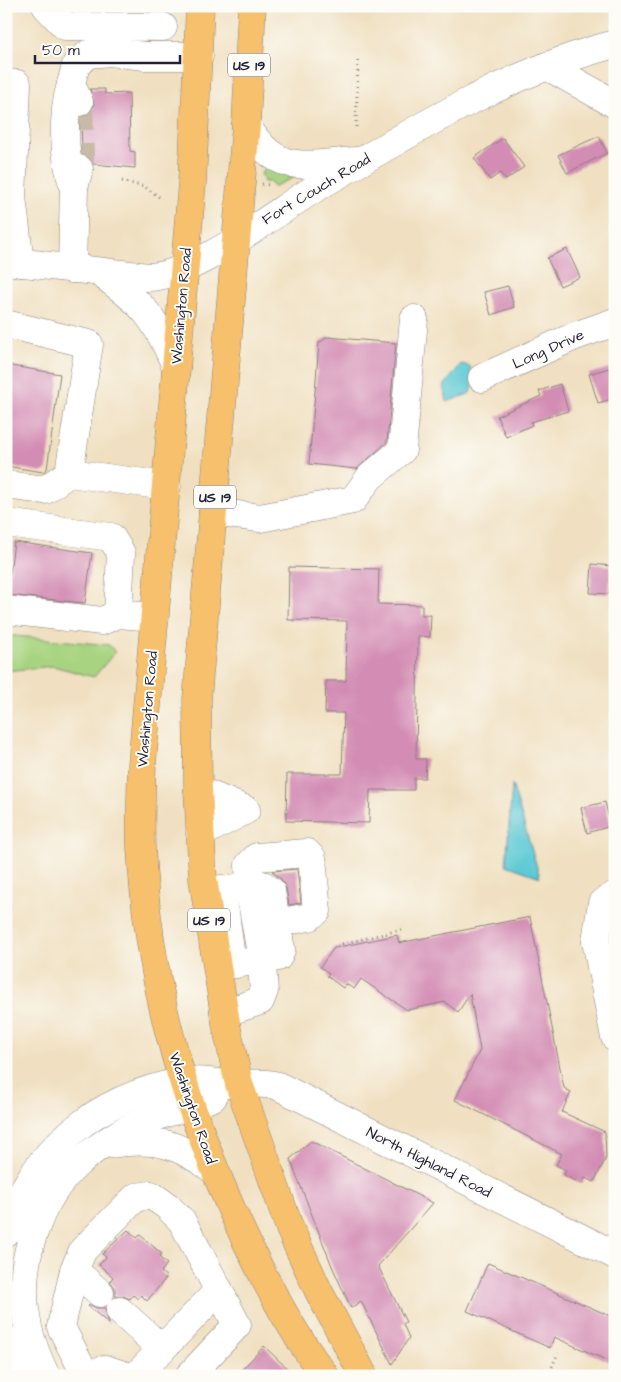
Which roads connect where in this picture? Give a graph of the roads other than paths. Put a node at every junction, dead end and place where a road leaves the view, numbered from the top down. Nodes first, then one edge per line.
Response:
1 (46, 6) edge
2 (200, 6) edge
3 (252, 6) edge
4 (164, 17) edge
5 (615, 44) edge
6 (154, 55) junction
7 (199, 56) junction
8 (548, 66) junction
9 (6, 83) edge
10 (615, 104) edge
11 (246, 124) junction
12 (363, 160) junction
13 (235, 241) junction
14 (13, 262) edge
15 (185, 268) junction
16 (72, 269) junction
17 (100, 273) junction
18 (414, 319) dead end
19 (615, 322) edge
20 (6, 324) edge
21 (176, 368) junction
22 (482, 378) dead end
23 (70, 473) junction
24 (6, 485) edge
25 (167, 486) junction
26 (213, 512) junction
27 (6, 522) edge
28 (6, 610) edge
29 (118, 614) junction
30 (155, 618) junction
31 (198, 790) junction
32 (200, 834) junction
33 (230, 888) junction
34 (615, 895) edge
35 (276, 923) junction
36 (261, 961) junction
37 (224, 1013) junction
38 (614, 1025) edge
39 (182, 1082) junction
40 (239, 1084) junction
41 (191, 1107) junction
42 (104, 1144) junction
43 (215, 1171) junction
44 (6, 1232) edge
45 (615, 1255) edge
46 (78, 1260) junction
47 (219, 1290) junction
48 (100, 1293) dead end
49 (120, 1311) dead end
50 (6, 1340) edge
51 (162, 1349) junction
52 (20, 1376) edge
53 (46, 1376) edge
54 (86, 1376) edge
55 (127, 1376) edge
56 (136, 1376) edge
57 (189, 1376) edge
58 (325, 1376) edge
59 (364, 1376) edge

1 - 4 street
2 - 7 main road, Washington Road
3 - 11 main road, US 19
4 - 6 street
5 - 8 street, Fort Couch Road
6 - 7 street
6 - 16 street
7 - 15 main road, Washington Road
8 - 10 street
8 - 12 street, Fort Couch Road
9 - 14 street
11 - 12 street
11 - 13 main road, US 19
12 - 13 street, Fort Couch Road
13 - 15 street, Fort Couch Road
13 - 26 main road, US 19
14 - 16 street, Fort Couch Road
15 - 17 street, Fort Couch Road
15 - 21 main road, Washington Road
16 - 17 street, Fort Couch Road
17 - 21 street
18 - 26 street
19 - 22 street, Long Drive
20 - 23 street
21 - 25 main road, Washington Road
23 - 24 street
23 - 25 street
25 - 30 main road, Washington Road
26 - 31 main road, US 19
27 - 29 street
28 - 29 street
29 - 30 street
30 - 39 main road, Washington Road
31 - 32 main road, US 19
31 - 32 street
32 - 33 main road, US 19
33 - 35 street
33 - 35 street
33 - 36 street
33 - 37 main road, US 19
34 - 38 street
35 - 36 street
36 - 37 street
37 - 40 main road, US 19
39 - 40 street, North Highland Road
39 - 41 main road, Washington Road
39 - 44 street
40 - 41 street
40 - 45 street, North Highland Road
40 - 59 main road, US 19
41 - 42 street
41 - 43 main road, Washington Road
42 - 43 street
42 - 53 street
43 - 58 main road, Washington Road
46 - 47 street
46 - 48 street
46 - 54 street
47 - 51 street
47 - 57 street
49 - 51 street
50 - 52 street
51 - 56 street
54 - 55 street

